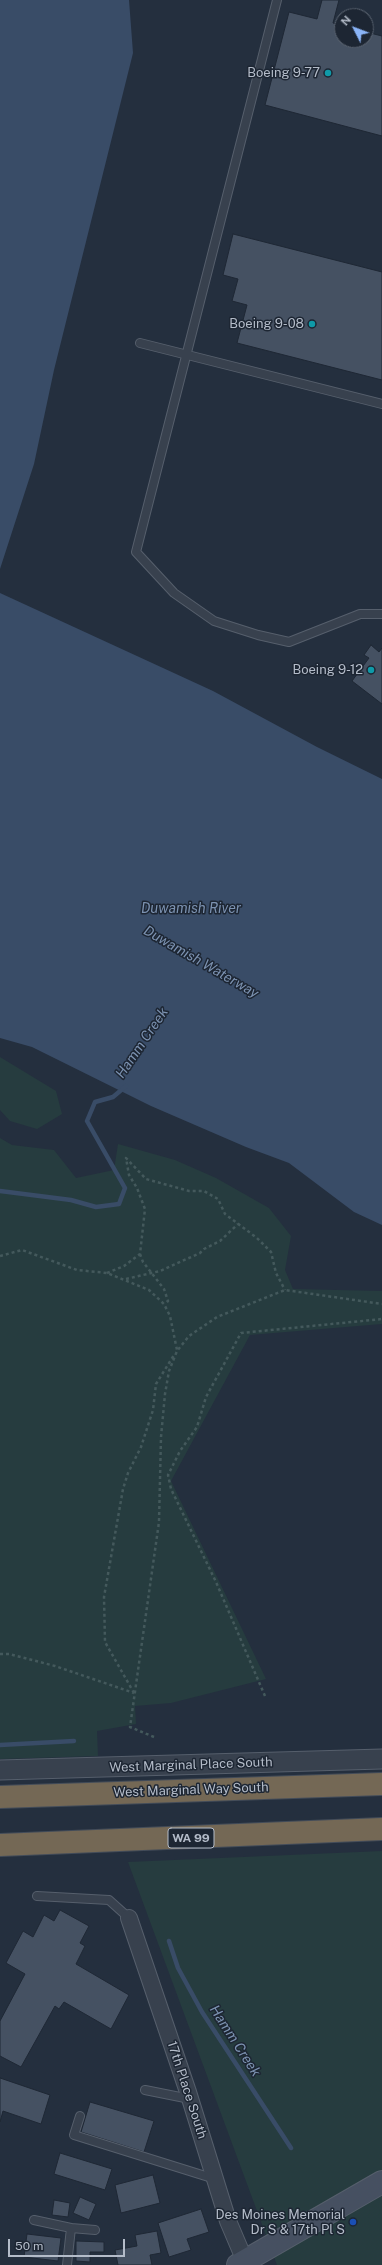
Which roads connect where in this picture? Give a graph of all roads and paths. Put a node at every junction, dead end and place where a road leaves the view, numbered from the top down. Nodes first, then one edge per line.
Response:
1 (277, 0) edge
2 (140, 343) dead end
3 (186, 354) junction
4 (382, 404) edge
5 (382, 614) edge
6 (238, 1224) junction
7 (140, 1254) junction
8 (0, 1256) edge
9 (106, 1273) junction
10 (152, 1274) junction
11 (126, 1279) junction
12 (285, 1290) junction
13 (164, 1304) junction
14 (382, 1304) edge
15 (382, 1319) edge
16 (178, 1351) junction
17 (0, 1654) edge
18 (134, 1693) junction
19 (265, 1696) dead end
20 (154, 1737) dead end
21 (382, 1759) edge
22 (0, 1770) edge
23 (382, 1784) edge
24 (0, 1797) edge
25 (382, 1829) edge
26 (0, 1845) edge
27 (37, 1896) dead end
28 (129, 1918) joint
29 (145, 2090) dead end
30 (190, 2099) junction
31 (80, 2116) dead end
32 (215, 2179) junction
33 (382, 2182) edge
34 (34, 2220) dead end
35 (71, 2228) junction
36 (95, 2230) dead end
37 (243, 2264) edge
38 (67, 2265) edge

1 - 3 lane
2 - 3 lane
3 - 4 lane
3 - 5 lane
6 - 7 path
6 - 10 path
6 - 12 path
7 - 9 path
7 - 10 path
8 - 9 path
9 - 11 path
10 - 11 path
10 - 13 path
11 - 13 path
12 - 14 path
12 - 16 path
13 - 16 path
15 - 19 path
16 - 18 path
16 - 18 path
17 - 18 path
18 - 20 path
21 - 22 street, West Marginal Place South
23 - 24 highway, West Marginal Way South
25 - 26 highway, WA 99
27 - 28 lane
28 - 30 street, 17th Place South
29 - 30 lane
30 - 32 street, 17th Place South
31 - 32 lane
32 - 37 street, 17th Place South
33 - 37 main road
34 - 35 lane
35 - 36 lane
35 - 38 lane

